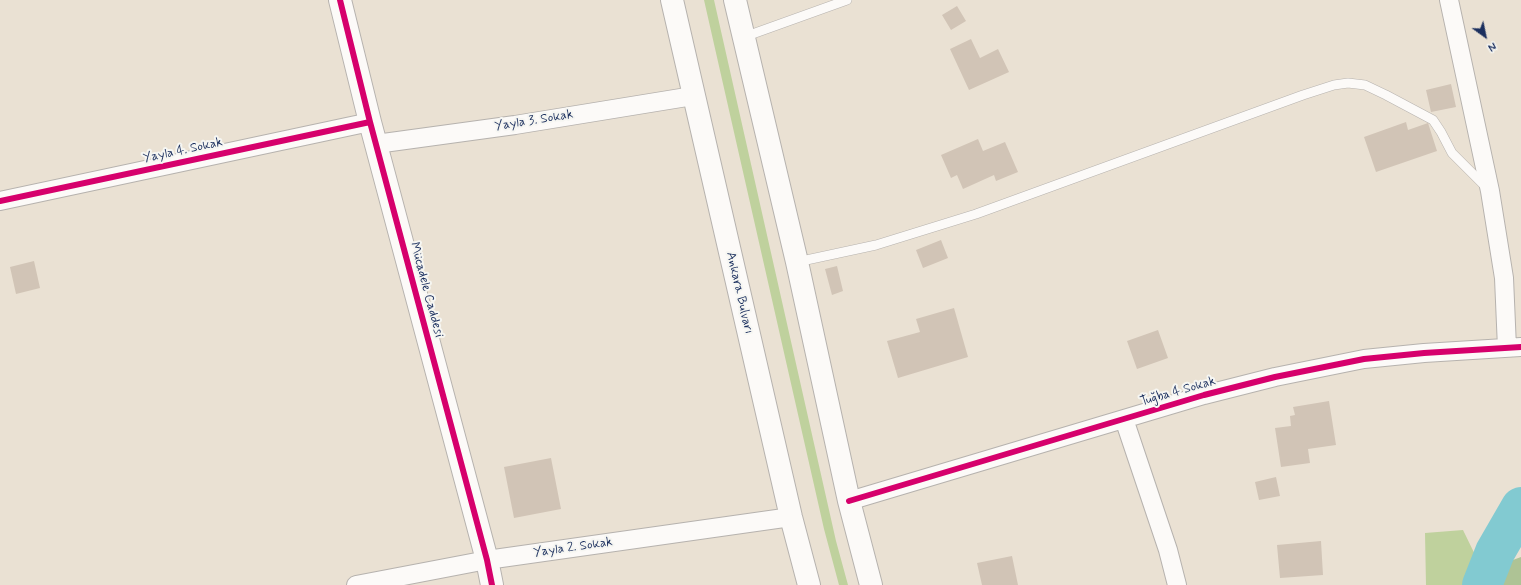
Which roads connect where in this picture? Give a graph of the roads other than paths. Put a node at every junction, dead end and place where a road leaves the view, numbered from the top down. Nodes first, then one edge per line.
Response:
1 (340, 0) edge
2 (672, 0) edge
3 (735, 0) edge
4 (847, 0) edge
5 (1449, 0) edge
6 (744, 37) junction
7 (693, 96) junction
8 (370, 122) junction
9 (376, 144) junction
10 (1490, 191) junction
11 (0, 201) edge
12 (797, 262) junction
13 (1514, 348) edge
14 (1124, 419) junction
15 (849, 501) junction
16 (791, 517) junction
17 (486, 560) junction
18 (356, 585) edge
19 (492, 585) edge
20 (809, 585) edge
21 (871, 585) edge
22 (1177, 585) edge

1 - 8 main road, Mücadele Caddesi
2 - 7 main road, Ankara Bulvarı
3 - 6 main road
4 - 6 lane
5 - 10 street
6 - 12 main road
7 - 9 street, Yayla 3. Sokak
7 - 16 main road, Ankara Bulvarı
8 - 9 main road, Mücadele Caddesi
8 - 11 street, Yayla 4. Sokak
9 - 17 main road, Mücadele Caddesi
10 - 12 lane
10 - 13 street
12 - 15 main road
13 - 14 street, Tuğba 4 Sokak
14 - 15 street, Tuğba 4 Sokak
14 - 22 street
15 - 21 main road
16 - 17 street, Yayla 2. Sokak
16 - 20 main road, Ankara Bulvarı
17 - 18 street, Yayla 2. Sokak
17 - 19 main road, Mücadele Caddesi

